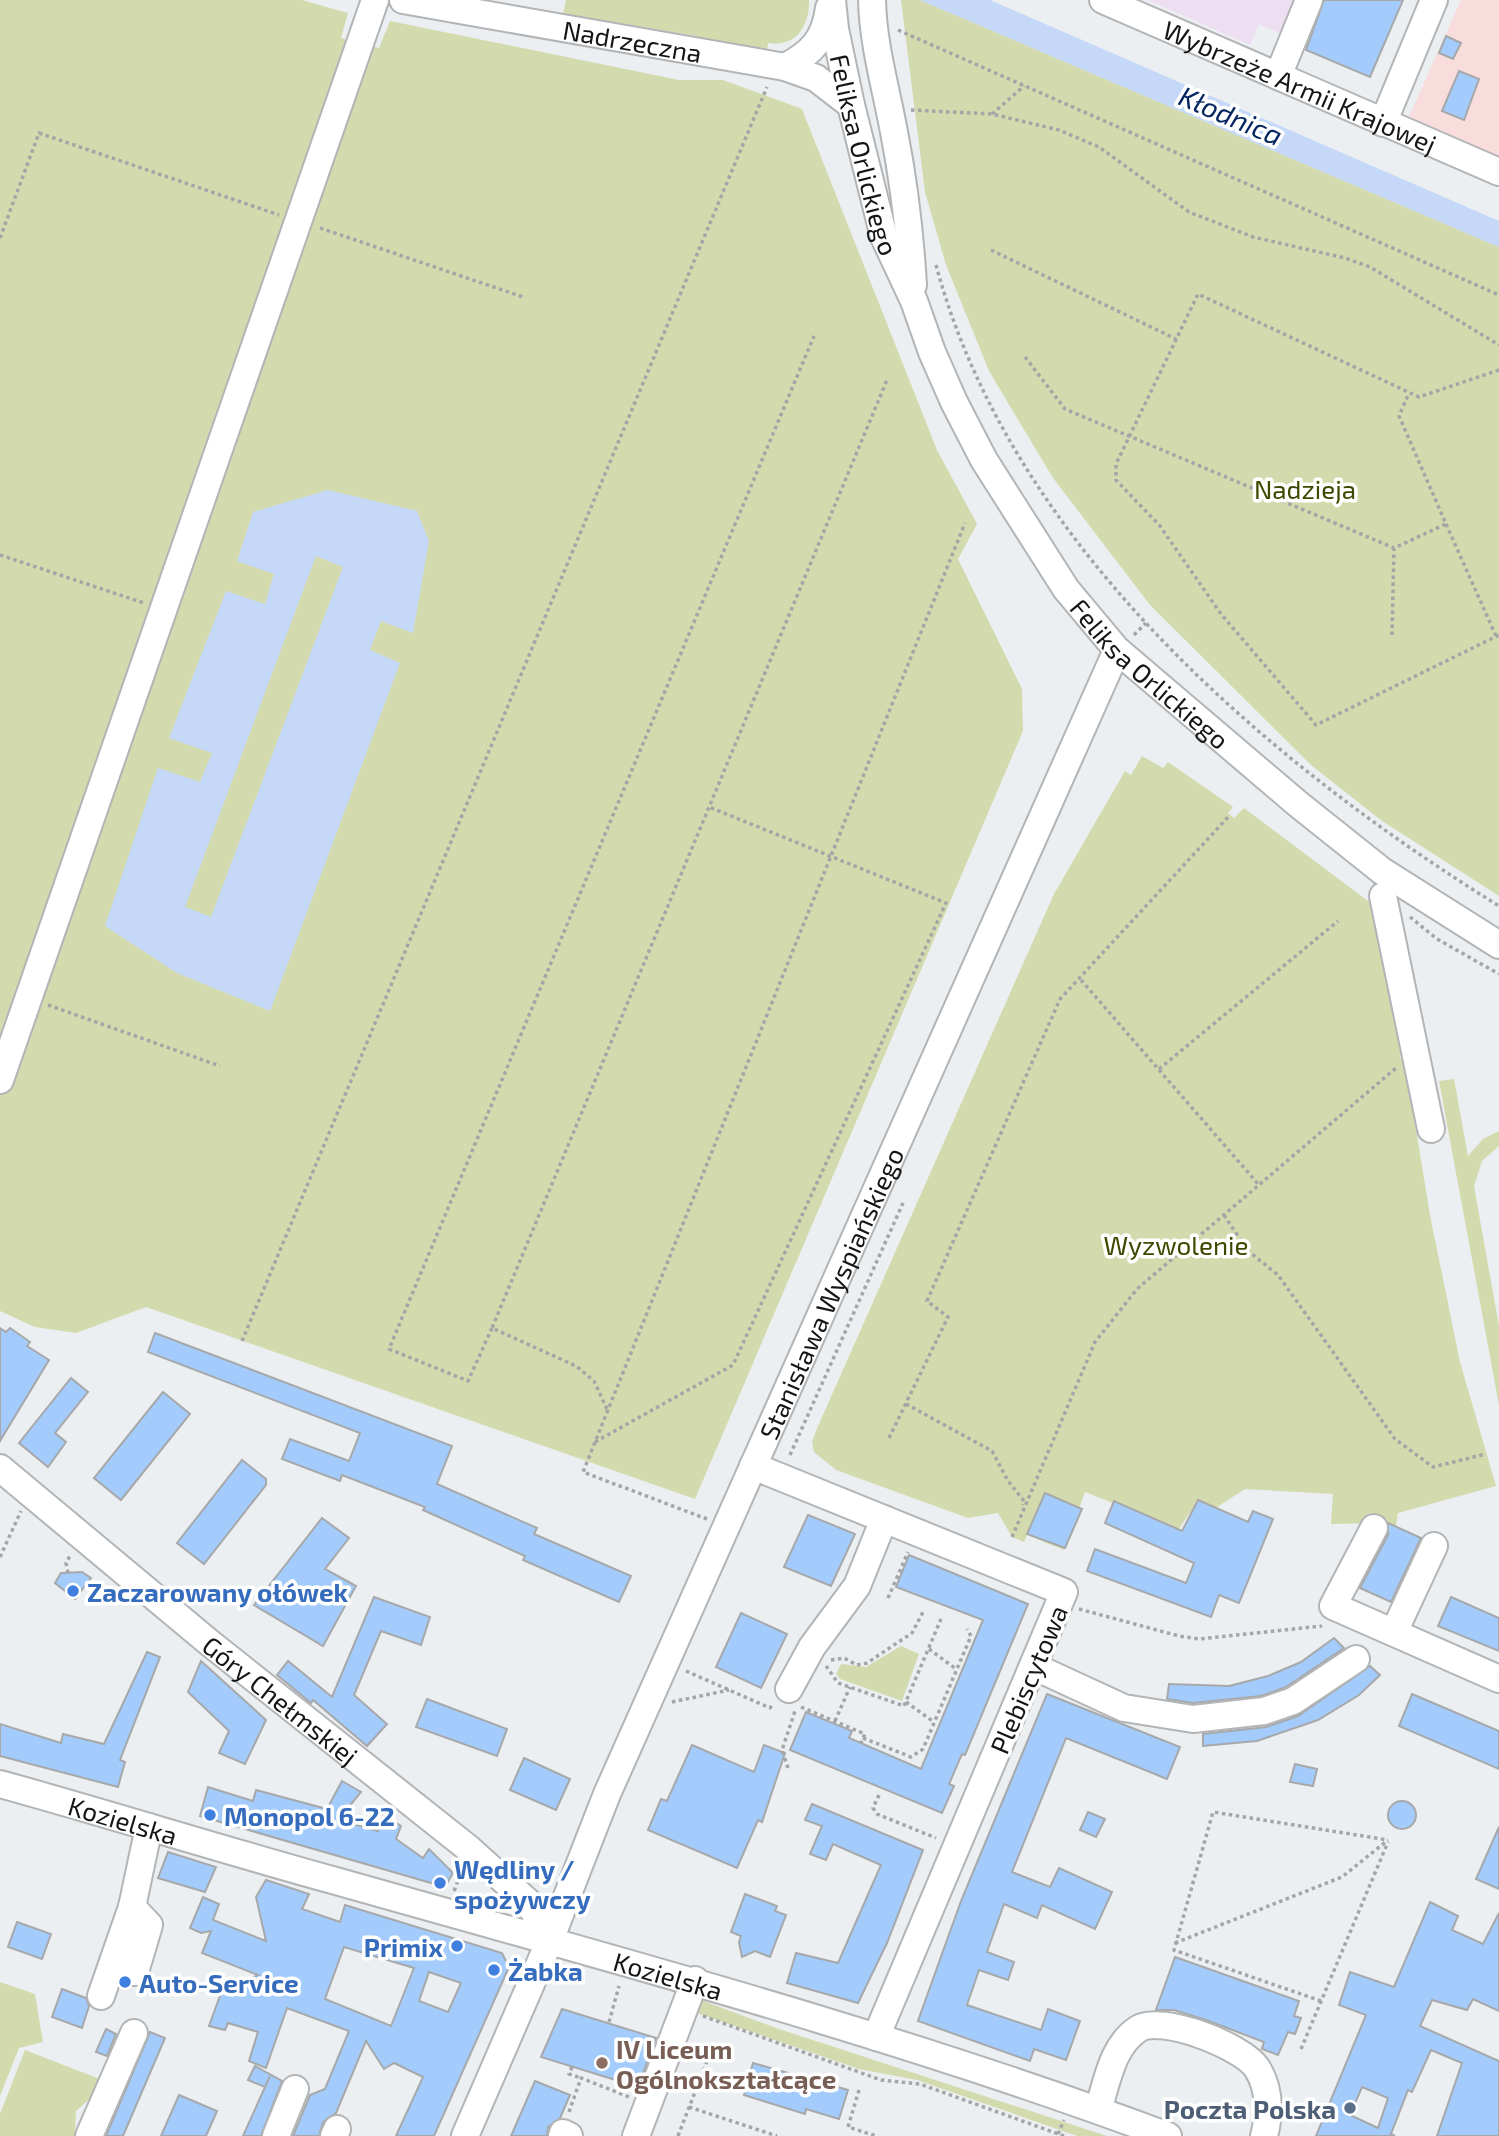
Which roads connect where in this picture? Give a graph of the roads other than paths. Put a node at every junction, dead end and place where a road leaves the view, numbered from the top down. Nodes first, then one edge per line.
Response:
1 (375, 0) edge
2 (402, 0) edge
3 (832, 0) edge
4 (1103, 0) edge
5 (1309, 0) edge
6 (1434, 0) edge
7 (872, 4) edge
8 (785, 67) junction
9 (1278, 76) junction
10 (851, 105) junction
11 (1383, 123) junction
12 (1499, 172) edge
13 (914, 301) junction
14 (1117, 650) junction
15 (1383, 897) road end
16 (1499, 945) edge
17 (0, 1080) edge
18 (1431, 1129) dead end
19 (753, 1466) junction
20 (0, 1468) edge
21 (884, 1519) junction
22 (1374, 1528) dead end
23 (1434, 1546) dead end
24 (1394, 1632) junction
25 (1356, 1660) dead end
26 (1035, 1667) junction
27 (1499, 1679) edge
28 (789, 1689) dead end
29 (0, 1784) edge
30 (149, 1827) junction
31 (132, 1907) junction
32 (550, 1940) junction
33 (135, 1972) dead end
34 (695, 1980) junction
35 (101, 1996) dead end
36 (134, 2034) dead end
37 (876, 2037) junction
38 (295, 2089) dead end
39 (1098, 2110) junction
40 (89, 2136) edge
41 (276, 2136) edge
42 (465, 2136) edge
43 (636, 2136) edge
44 (1168, 2136) edge
45 (1264, 2136) edge

1 - 17 street
2 - 8 street, Nadrzeczna
3 - 8 street
3 - 10 street, Feliksa Orlickiego
4 - 9 street, Wybrzeże Armii Krajowej
5 - 9 street
6 - 11 street
7 - 13 street, Feliksa Orlickiego
8 - 10 street, Nadrzeczna
9 - 11 street, Wybrzeże Armii Krajowej
10 - 13 street, Feliksa Orlickiego
11 - 12 street, Wybrzeże Armii Krajowej
13 - 14 street, Feliksa Orlickiego
14 - 16 street, Feliksa Orlickiego
14 - 19 street, Stanisława Wyspiańskiego
15 - 18 street
19 - 21 street, Plebiscytowa
19 - 32 street, Stanisława Wyspiańskiego
20 - 32 street, Góry Chełmskiej
21 - 26 street, Plebiscytowa
21 - 28 street
22 - 24 street
23 - 24 street
24 - 27 street
25 - 26 street
26 - 37 street, Plebiscytowa
29 - 30 street, Kozielska
30 - 31 street
30 - 32 street, Kozielska
31 - 33 street
31 - 35 street
32 - 34 street, Kozielska
32 - 42 street, Stanisława Wyspiańskiego
34 - 37 street, Kozielska
34 - 43 street
36 - 40 street
37 - 39 street, Kozielska
38 - 41 street
39 - 44 street, Kozielska
39 - 45 street

